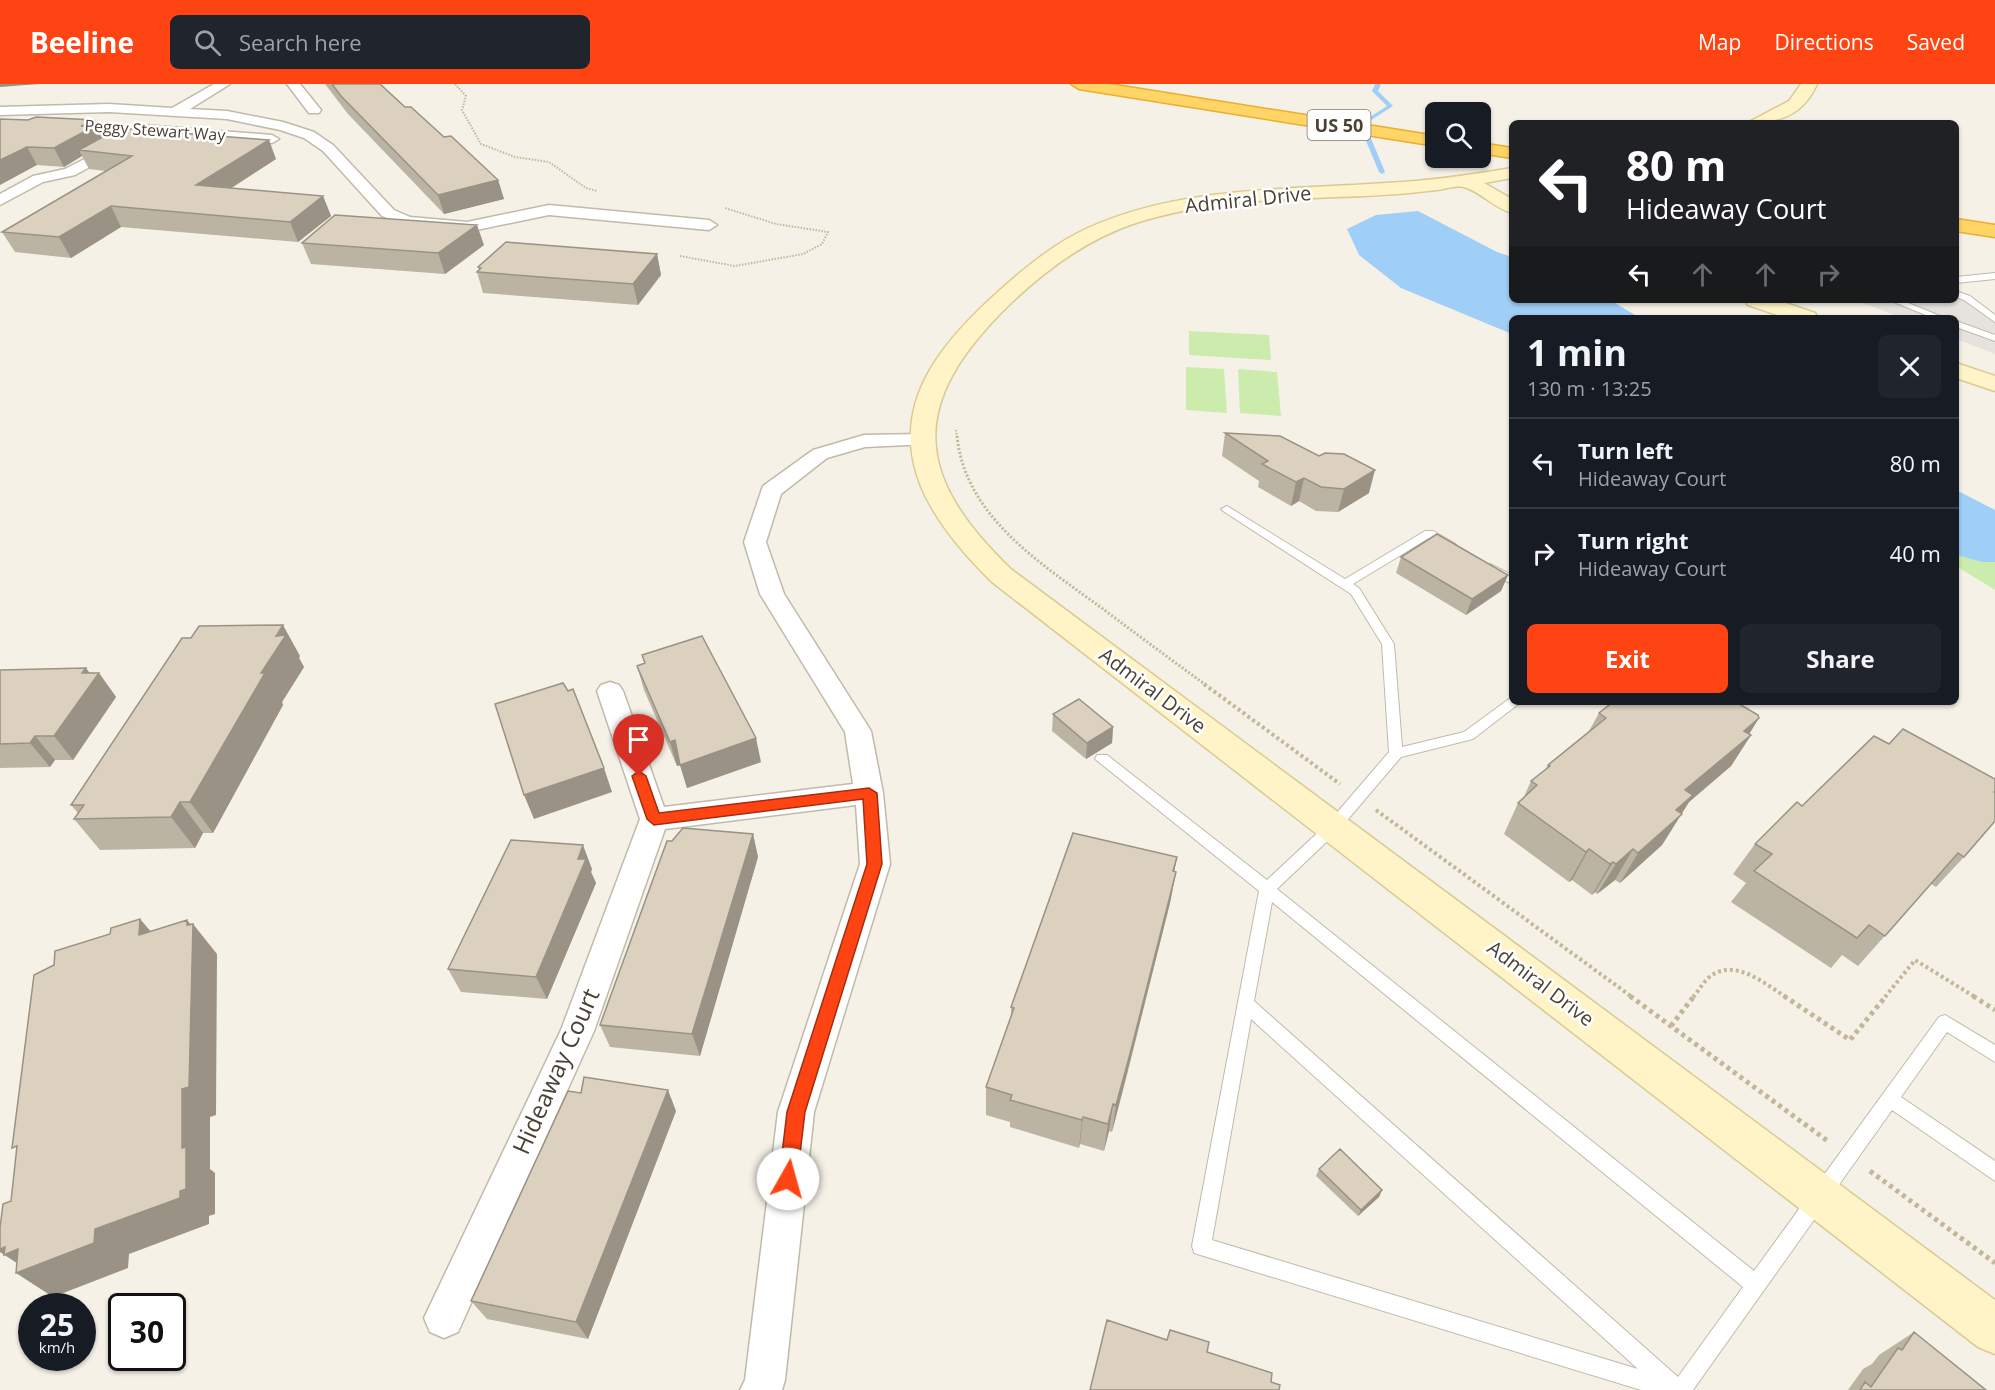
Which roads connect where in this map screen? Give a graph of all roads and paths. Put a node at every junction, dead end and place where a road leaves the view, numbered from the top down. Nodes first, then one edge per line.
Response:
1 (225, 84) edge
2 (293, 84) edge
3 (1079, 84) edge
4 (1809, 84) edge
5 (314, 110) dead end
6 (0, 111) edge
7 (174, 112) junction
8 (1761, 120) edge
9 (0, 124) edge
10 (61, 124) edge
11 (126, 128) edge
12 (148, 129) junction
13 (273, 139) dead end
14 (1425, 139) edge
15 (1491, 150) edge
16 (1509, 153) edge
17 (1509, 174) edge
18 (1467, 181) junction
19 (0, 200) edge
20 (1509, 205) edge
21 (709, 225) dead end
22 (1959, 225) edge
23 (1995, 231) edge
24 (1995, 276) edge
25 (1959, 280) edge
26 (1959, 295) edge
27 (1764, 303) edge
28 (1901, 303) edge
29 (1798, 315) edge
30 (1933, 315) edge
31 (1995, 320) edge
32 (1959, 325) edge
33 (1995, 338) edge
34 (1959, 371) edge
35 (1995, 384) edge
36 (922, 440) junction
37 (1227, 509) dead end
38 (1509, 578) edge
39 (1345, 584) junction
40 (610, 691) dead end
41 (1511, 705) edge
42 (1396, 753) junction
43 (1102, 759) dead end
44 (869, 793) junction
45 (654, 819) junction
46 (1333, 827) junction
47 (1267, 889) junction
48 (1246, 1004) junction
49 (1995, 1010) edge
50 (1671, 1026) dead end
51 (1995, 1054) edge
52 (1890, 1099) junction
53 (1995, 1172) edge
54 (1820, 1197) junction
55 (1756, 1285) junction
56 (444, 1318) dead end
57 (1995, 1330) edge
58 (761, 1390) edge
59 (1678, 1390) edge

1 - 7 street
2 - 5 street
3 - 14 highway, US 50
4 - 8 street
6 - 7 street
7 - 12 street
7 - 21 street
9 - 10 street, Peggy Stewart Way
11 - 12 street, Peggy Stewart Way
12 - 13 street, Peggy Stewart Way
12 - 19 street
15 - 16 highway
17 - 18 street, Admiral Drive
18 - 20 street
18 - 36 street, Admiral Drive
22 - 23 highway
24 - 25 lane
26 - 31 lane
27 - 29 street
28 - 30 lane
32 - 33 lane
34 - 35 street
36 - 44 street
36 - 46 street, Admiral Drive
37 - 39 lane
38 - 39 lane
39 - 42 lane
40 - 45 street
41 - 42 lane
42 - 46 lane
43 - 47 lane
44 - 45 street
44 - 58 street
45 - 56 street, Hideaway Court
46 - 47 lane
46 - 54 street, Admiral Drive
47 - 48 lane
47 - 55 lane
48 - 59 lane
48 - 59 lane
49 - 50 path
51 - 52 lane
52 - 53 lane
52 - 54 lane
54 - 55 lane
54 - 57 street, Admiral Drive
55 - 59 lane

